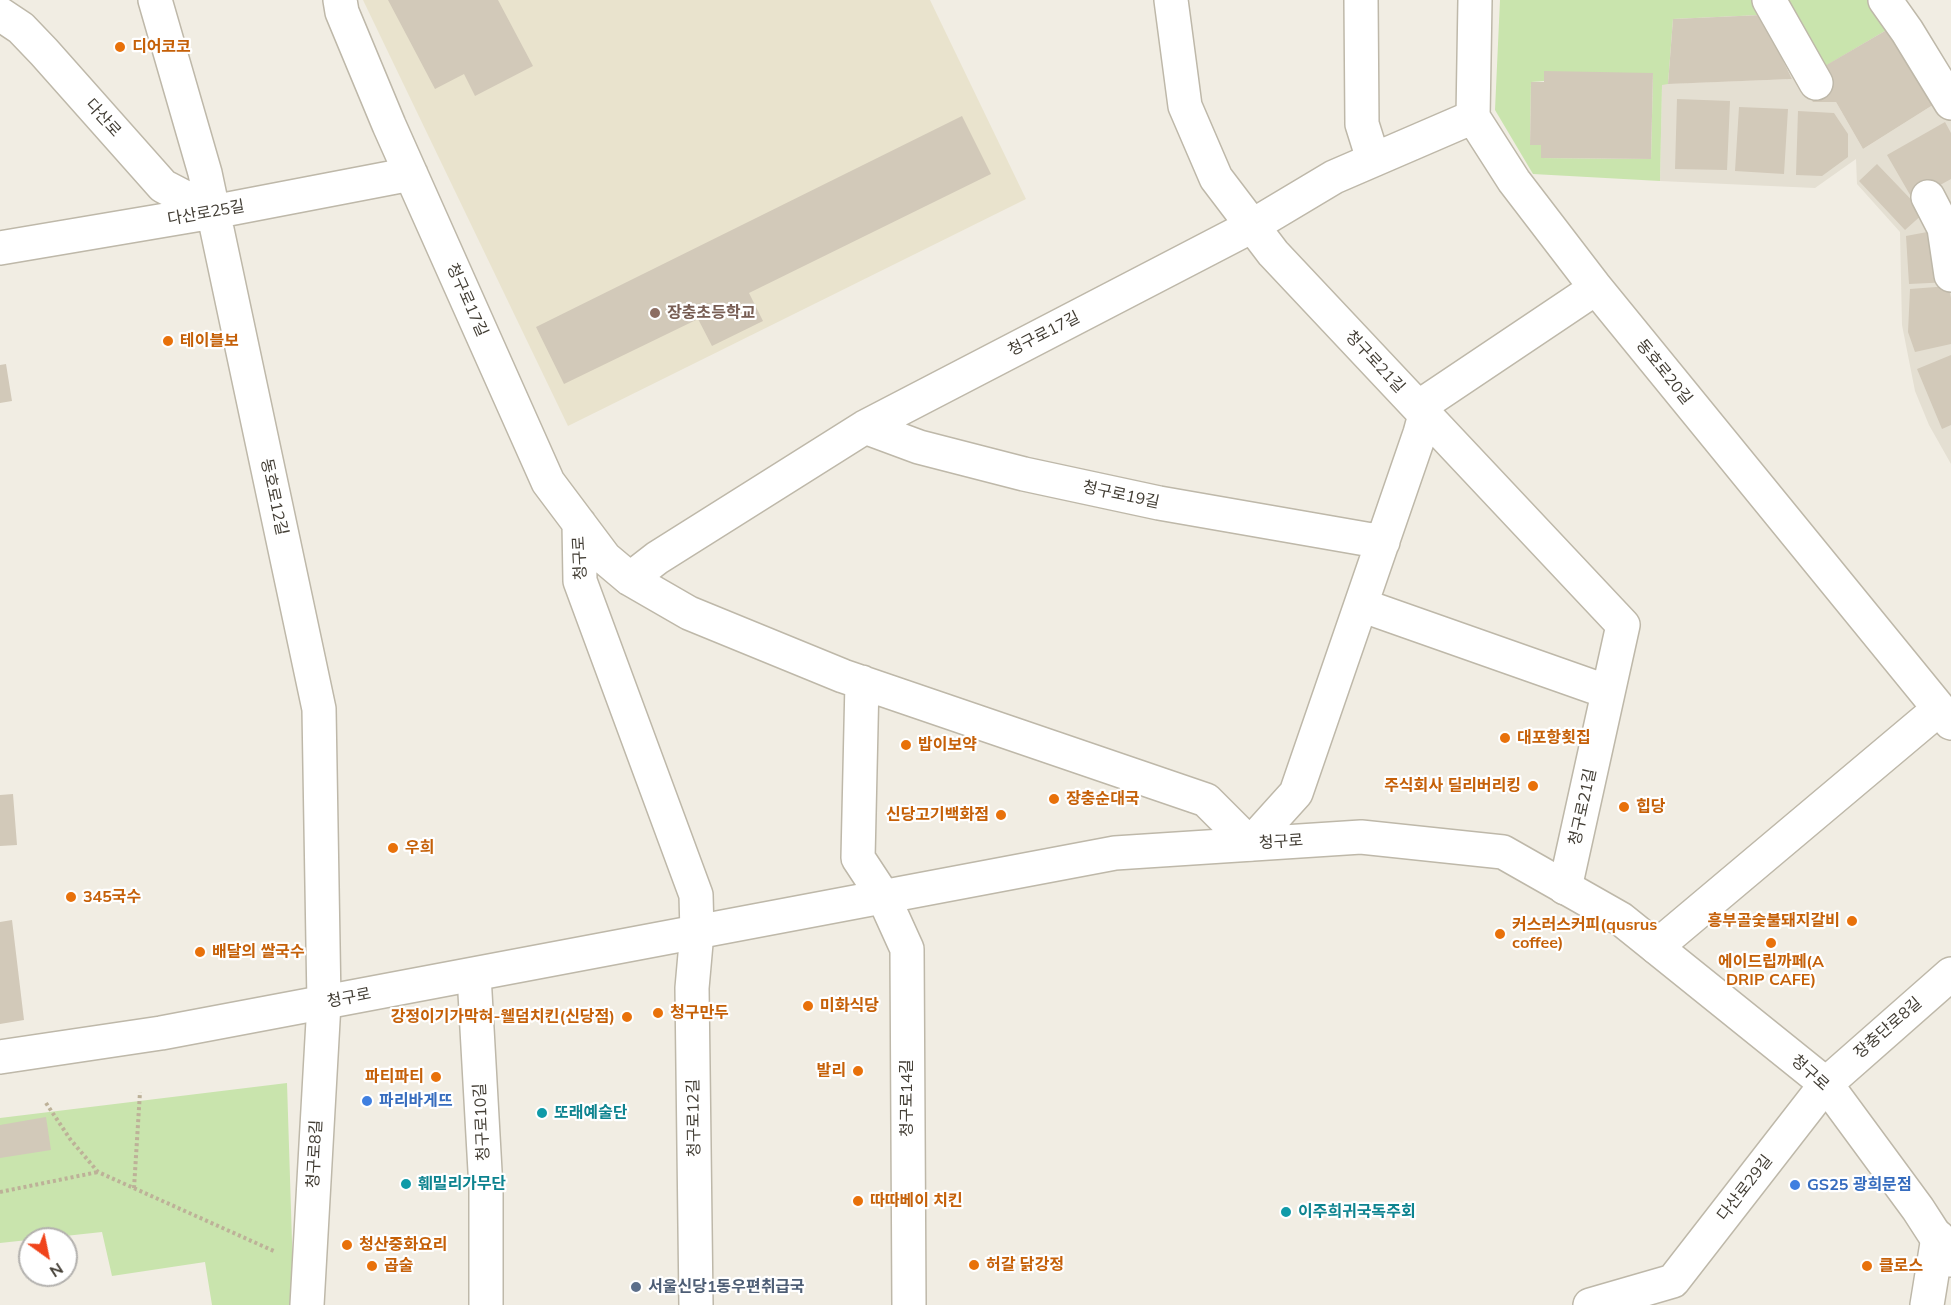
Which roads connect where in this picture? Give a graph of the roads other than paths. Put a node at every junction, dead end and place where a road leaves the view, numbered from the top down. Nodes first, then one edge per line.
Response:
1 (155, 0) edge
2 (340, 0) edge
3 (1172, 0) edge
4 (1361, 0) edge
5 (1475, 0) edge
6 (1769, 0) edge
7 (1885, 0) edge
8 (0, 14) edge
9 (1816, 83) dead end
10 (1951, 103) edge
11 (1473, 117) junction
12 (1373, 159) junction
13 (411, 174) junction
14 (1928, 197) dead end
15 (213, 212) junction
16 (1252, 226) junction
17 (0, 248) edge
18 (1951, 275) edge
19 (1596, 288) junction
20 (1425, 415) junction
21 (865, 427) junction
22 (579, 523) junction
23 (1383, 542) junction
24 (630, 579) junction
25 (1361, 605) junction
26 (862, 682) junction
27 (1608, 692) junction
28 (1945, 716) edge
29 (1250, 844) junction
30 (1565, 888) junction
31 (883, 896) junction
32 (697, 932) junction
33 (1656, 947) junction
34 (1951, 974) edge
35 (474, 975) junction
36 (324, 1003) junction
37 (0, 1058) edge
38 (1826, 1084) junction
39 (1944, 1249) edge
40 (308, 1290) edge
41 (1658, 1295) edge
42 (486, 1305) edge
43 (696, 1305) edge
44 (909, 1305) edge
45 (1590, 1305) edge
46 (1927, 1305) edge

1 - 15 street, 동호로12길
2 - 13 street, 청구로17길
3 - 16 street, 청구로21길
4 - 12 street
5 - 11 street
6 - 9 street
7 - 10 street
8 - 15 street, 다산로
11 - 12 street, 청구로17길
11 - 19 street, 동호로20길
12 - 16 street, 청구로17길
13 - 15 street, 다산로25길
13 - 22 street, 청구로17길
14 - 18 street
15 - 17 street, 다산로25길
15 - 36 street, 동호로12길
16 - 20 street, 청구로21길
16 - 21 street, 청구로17길
19 - 20 street
19 - 28 street, 동호로20길
20 - 23 street
20 - 27 street, 청구로21길
21 - 23 street, 청구로19길
21 - 24 street, 청구로17길
22 - 24 street, 청구로17길
22 - 32 street, 청구로
23 - 25 street
24 - 26 street, 청구로17길
25 - 27 street
25 - 29 street
26 - 29 street, 청구로17길
26 - 31 street
27 - 30 street, 청구로21길
28 - 33 street
29 - 30 street, 청구로
29 - 31 street, 청구로
30 - 33 street, 청구로
31 - 32 street, 청구로
31 - 44 street, 청구로14길
32 - 35 street, 청구로
32 - 43 street, 청구로12길
33 - 38 street, 청구로
34 - 38 street, 장충단로8길
35 - 36 street, 청구로
35 - 42 street, 청구로10길
36 - 37 street, 청구로
36 - 40 street, 청구로8길
38 - 39 street, 청구로
38 - 41 street, 다산로29길
39 - 46 street
41 - 45 street, 다산로29길

